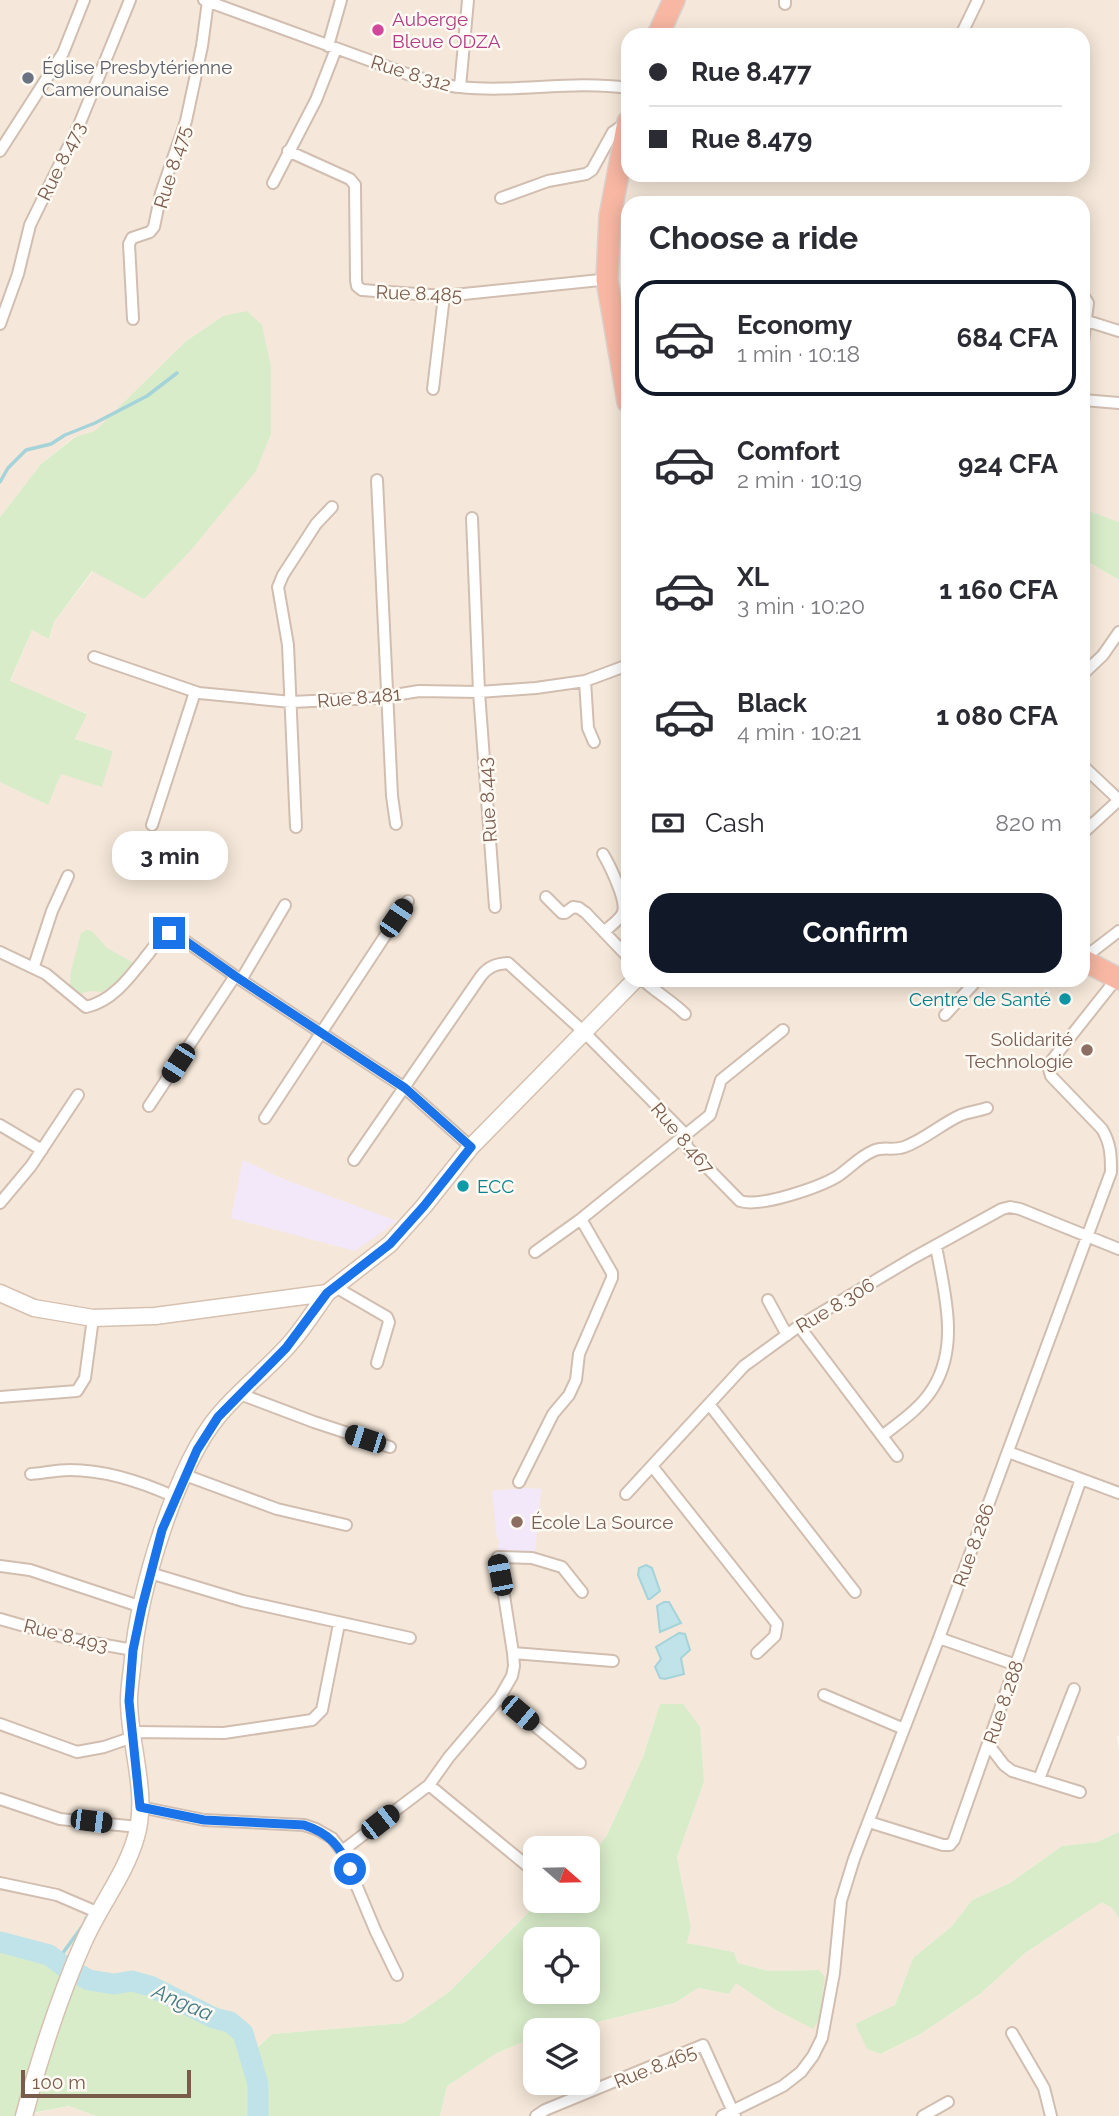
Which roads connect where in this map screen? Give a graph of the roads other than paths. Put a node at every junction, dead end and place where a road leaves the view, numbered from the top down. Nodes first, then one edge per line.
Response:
1 (84, 0) edge
2 (130, 0) edge
3 (341, 0) edge
4 (468, 0) edge
5 (674, 0) edge
6 (681, 0) edge
7 (978, 0) edge
8 (206, 1) edge
9 (661, 28) edge
10 (669, 28) edge
11 (964, 28) edge
12 (332, 47) junction
13 (460, 87) junction
14 (621, 88) edge
15 (621, 126) edge
16 (0, 151) edge
17 (288, 151) junction
18 (622, 182) edge
19 (273, 183) dead end
20 (501, 198) dead end
21 (612, 279) junction
22 (444, 296) junction
23 (133, 319) dead end
24 (1090, 322) edge
25 (0, 324) edge
26 (621, 328) edge
27 (1119, 331) edge
28 (433, 389) dead end
29 (1090, 401) edge
30 (1119, 403) edge
31 (377, 480) dead end
32 (332, 507) dead end
33 (472, 518) dead end
34 (1119, 632) edge
35 (94, 657) dead end
36 (1090, 667) edge
37 (621, 668) edge
38 (585, 681) junction
39 (195, 692) junction
40 (479, 692) junction
41 (387, 696) junction
42 (291, 702) junction
43 (594, 742) dead end
44 (1090, 773) edge
45 (1119, 800) edge
46 (152, 824) dead end
47 (396, 824) dead end
48 (296, 827) dead end
49 (1090, 827) edge
50 (603, 854) dead end
51 (68, 876) dead end
52 (546, 897) dead end
53 (621, 897) edge
54 (408, 901) dead end
55 (285, 905) dead end
56 (495, 907) dead end
57 (621, 915) edge
58 (1119, 931) edge
59 (604, 932) junction
60 (621, 950) edge
61 (1090, 951) edge
62 (1, 954) edge
63 (1090, 958) edge
64 (33, 966) junction
65 (1118, 975) edge
66 (238, 978) junction
67 (628, 987) edge
68 (651, 987) edge
69 (971, 987) edge
70 (685, 1014) dead end
71 (945, 1015) dead end
72 (783, 1030) dead end
73 (322, 1032) junction
74 (584, 1032) junction
75 (405, 1088) junction
76 (78, 1095) dead end
77 (149, 1106) dead end
78 (987, 1108) dead end
79 (265, 1118) dead end
80 (0, 1125) edge
81 (685, 1134) junction
82 (471, 1147) junction
83 (42, 1150) junction
84 (354, 1160) dead end
85 (2, 1197) edge
86 (581, 1219) junction
87 (1087, 1237) junction
88 (936, 1246) junction
89 (1119, 1250) edge
90 (535, 1252) dead end
91 (332, 1290) junction
92 (0, 1293) edge
93 (768, 1300) dead end
94 (93, 1318) junction
95 (799, 1326) junction
96 (787, 1335) junction
97 (377, 1363) dead end
98 (240, 1394) junction
99 (0, 1397) edge
100 (709, 1404) junction
101 (882, 1436) junction
102 (390, 1447) dead end
103 (1007, 1452) junction
104 (897, 1456) dead end
105 (652, 1466) junction
106 (32, 1474) dead end
107 (185, 1475) junction
108 (1082, 1479) junction
109 (519, 1482) dead end
110 (1119, 1493) edge
111 (626, 1494) dead end
112 (175, 1497) junction
113 (346, 1525) dead end
114 (0, 1566) edge
115 (150, 1573) junction
116 (582, 1592) dead end
117 (855, 1592) dead end
118 (142, 1607) junction
119 (0, 1619) edge
120 (339, 1624) junction
121 (410, 1638) dead end
122 (939, 1638) junction
123 (133, 1650) junction
124 (513, 1653) junction
125 (757, 1653) dead end
126 (613, 1661) dead end
127 (1016, 1665) junction
128 (1074, 1689) dead end
129 (824, 1695) dead end
130 (500, 1697) junction
131 (0, 1724) edge
132 (904, 1729) junction
133 (133, 1734) junction
134 (988, 1744) junction
135 (580, 1763) dead end
136 (1038, 1779) junction
137 (429, 1785) junction
138 (1080, 1792) dead end
139 (0, 1799) edge
140 (140, 1807) junction
141 (869, 1822) junction
142 (138, 1827) junction
143 (342, 1851) junction
144 (523, 1862) edge
145 (0, 1883) edge
146 (99, 1913) junction
147 (397, 1975) dead end
148 (1012, 2034) dead end
149 (948, 2102) dead end
150 (734, 2113) edge
151 (24, 2116) edge
152 (536, 2116) edge
153 (722, 2116) edge
154 (923, 2116) edge
155 (1051, 2116) edge

1 - 16 street
2 - 25 street, Rue 8.473
3 - 12 street
4 - 13 street
5 - 9 highway
6 - 10 highway
7 - 11 street
8 - 12 street, Rue 8.312
8 - 23 street, Rue 8.475
12 - 13 street, Rue 8.312
12 - 17 street
13 - 14 street, Rue 8.312
15 - 20 street
17 - 19 street
17 - 22 street, Rue 8.485
18 - 21 highway
21 - 22 street, Rue 8.485
21 - 26 highway
22 - 28 street
24 - 27 street
29 - 30 street
31 - 41 street
32 - 42 street
33 - 40 street, Rue 8.443
34 - 36 street
35 - 39 street, Rue 8.481
37 - 38 street, Rue 8.481
38 - 40 street, Rue 8.481
38 - 43 street
39 - 42 street, Rue 8.481
39 - 46 street
40 - 41 street, Rue 8.481
40 - 56 street, Rue 8.443
41 - 42 street, Rue 8.481
41 - 47 street
42 - 48 street
44 - 45 street
45 - 49 street
50 - 53 street
51 - 64 street
52 - 59 street
54 - 73 street
55 - 66 street
57 - 59 street
58 - 61 street
59 - 60 street
62 - 64 street
63 - 65 highway
64 - 66 street
65 - 87 street, Rue 8.286
66 - 73 street
66 - 77 street
67 - 74 street
68 - 70 street
69 - 71 street
72 - 81 street
73 - 75 street
73 - 79 street
74 - 75 street, Rue 8.467
74 - 81 street, Rue 8.467
74 - 82 street
75 - 82 street
75 - 84 street
76 - 83 street
78 - 81 street, Rue 8.467
80 - 83 street
81 - 86 street
82 - 91 street
83 - 85 street
86 - 90 street
86 - 109 street
87 - 88 street, Rue 8.306
87 - 89 street, Rue 8.306
87 - 103 street, Rue 8.286
88 - 95 street, Rue 8.306
88 - 101 street
91 - 94 street
91 - 97 street
91 - 98 street
92 - 94 street
93 - 96 street
94 - 99 street
95 - 96 street, Rue 8.306
95 - 101 street
96 - 100 street, Rue 8.306
98 - 102 street
98 - 107 street
100 - 105 street, Rue 8.306
100 - 117 street
101 - 104 street
103 - 108 street
103 - 122 street, Rue 8.286
105 - 111 street, Rue 8.306
105 - 125 street
106 - 112 street
107 - 112 street
107 - 113 street
108 - 110 street
108 - 127 street, Rue 8.288
112 - 115 street
114 - 118 street
115 - 118 street
115 - 120 street
116 - 124 street
118 - 123 street
119 - 123 street, Rue 8.493
120 - 121 street
120 - 133 street
122 - 127 street
122 - 132 street, Rue 8.286
123 - 133 street
124 - 126 street
124 - 130 street
127 - 134 street, Rue 8.288
128 - 136 street
129 - 132 street
130 - 135 street
130 - 137 street
131 - 133 street
132 - 141 street, Rue 8.286
133 - 140 street
134 - 136 street
134 - 141 street, Rue 8.288
136 - 138 street
137 - 143 street
137 - 144 street
139 - 142 street
140 - 142 street
140 - 143 street
141 - 150 street, Rue 8.286
142 - 146 street
143 - 147 street
145 - 146 street
146 - 151 street
148 - 155 street
149 - 154 street
150 - 152 street, Rue 8.465
150 - 153 street, Rue 8.286

